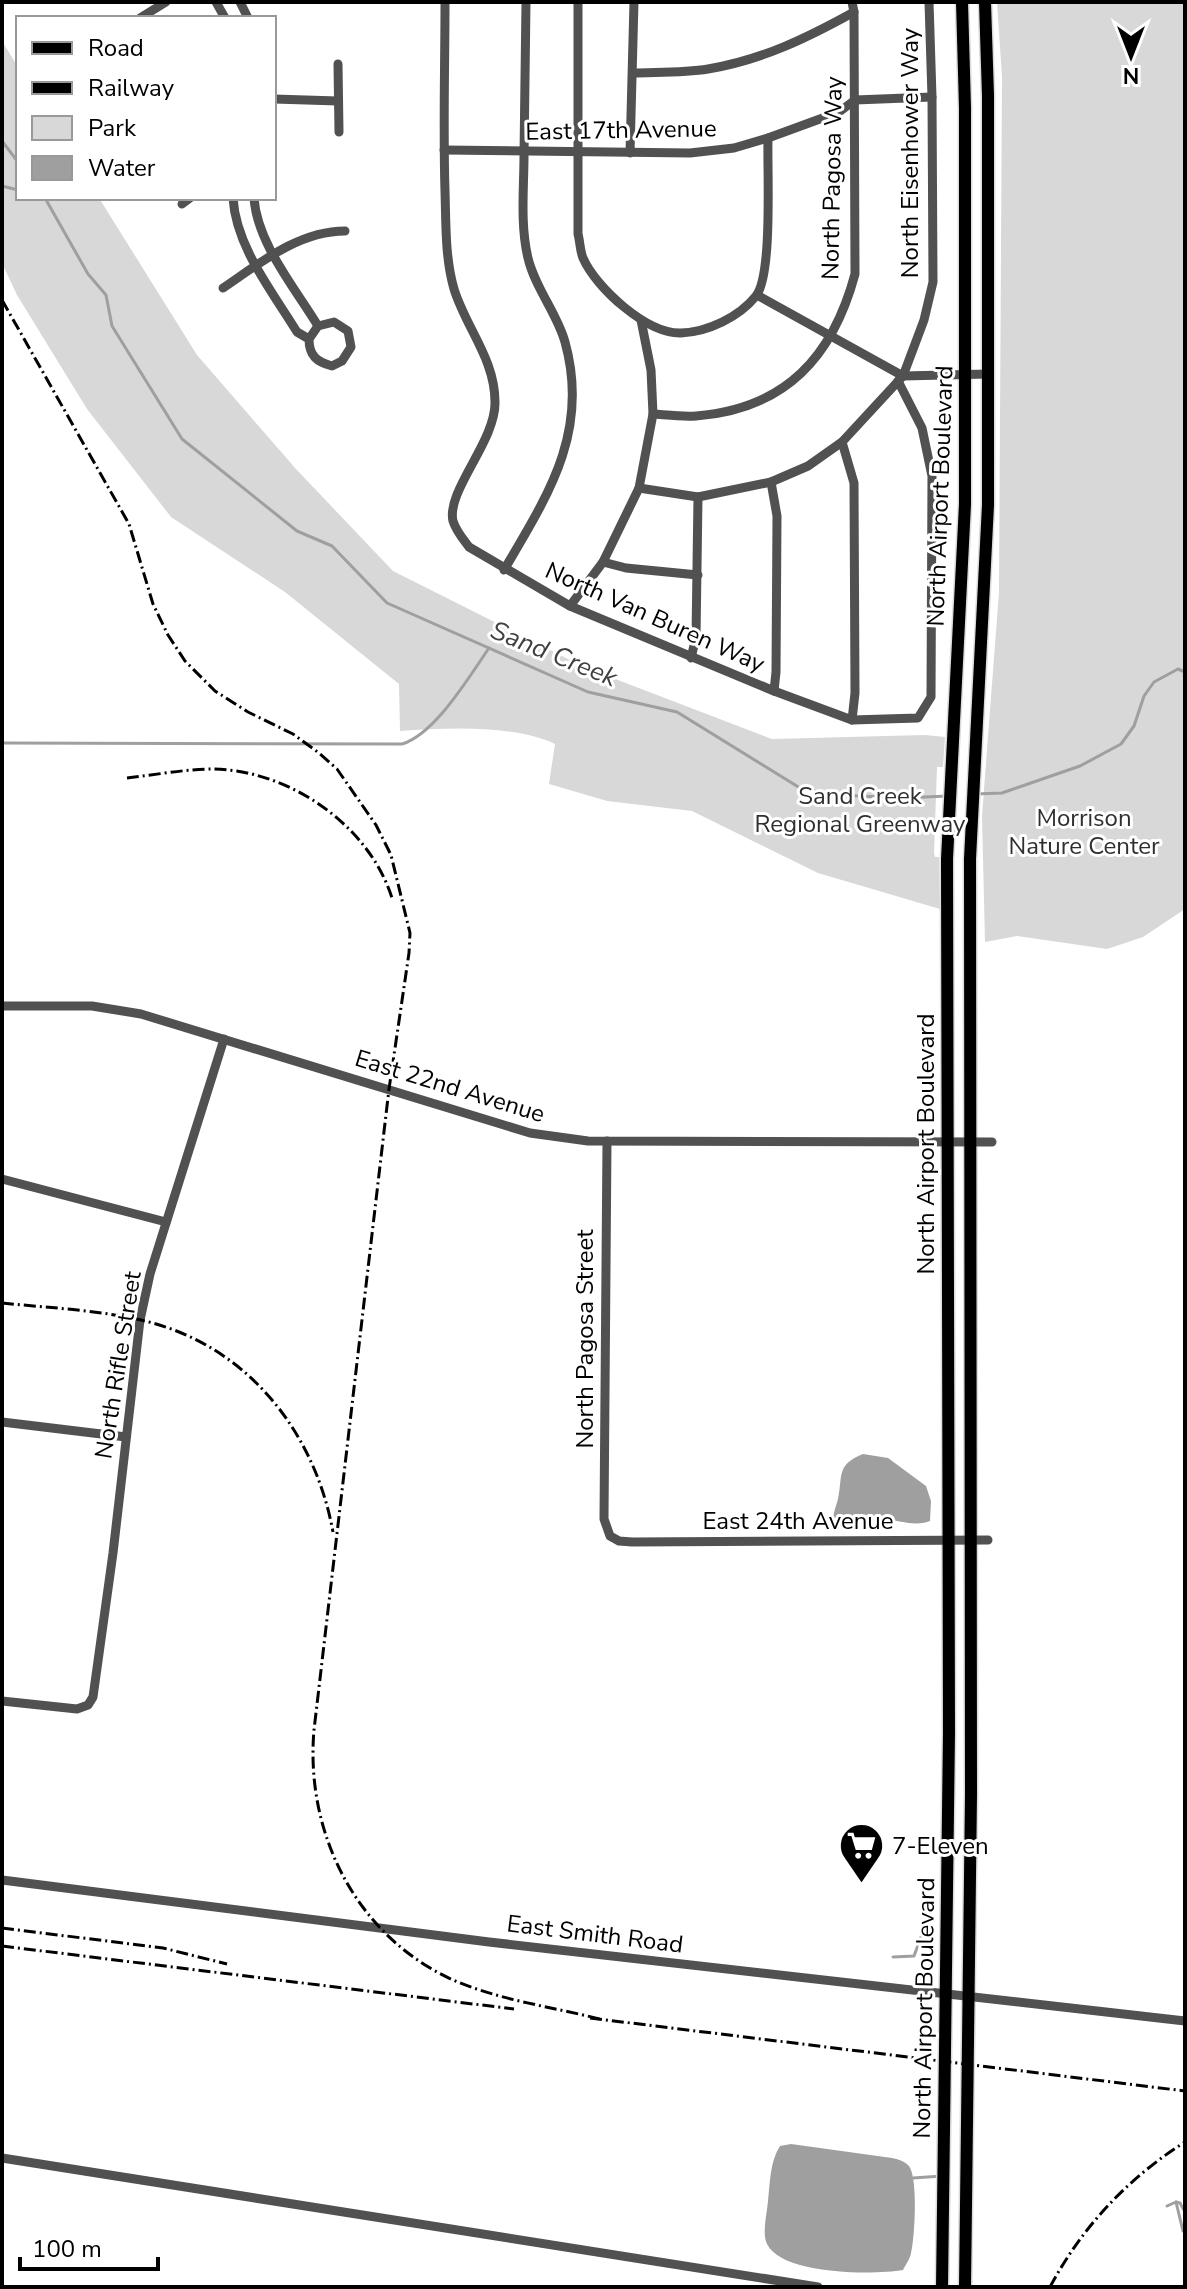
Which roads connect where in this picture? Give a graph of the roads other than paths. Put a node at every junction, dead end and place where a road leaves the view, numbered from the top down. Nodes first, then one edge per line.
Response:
1 (166, 2) edge
2 (445, 2) edge
3 (526, 2) edge
4 (578, 2) edge
5 (634, 2) edge
6 (929, 2) edge
7 (962, 2) edge
8 (985, 2) edge
9 (853, 7) edge
10 (143, 16) edge
11 (338, 64) dead end
12 (633, 73) junction
13 (932, 97) junction
14 (276, 99) edge
15 (855, 100) junction
16 (338, 101) junction
17 (339, 132) dead end
18 (768, 138) junction
19 (444, 150) junction
20 (524, 152) junction
21 (579, 152) junction
22 (630, 153) junction
23 (233, 200) edge
24 (254, 200) edge
25 (345, 231) dead end
26 (275, 255) junction
27 (256, 265) junction
28 (223, 288) dead end
29 (757, 295) junction
30 (641, 320) junction
31 (318, 326) junction
32 (831, 337) junction
33 (309, 339) junction
34 (988, 374) junction
35 (966, 375) junction
36 (901, 379) junction
37 (653, 414) junction
38 (842, 442) junction
39 (771, 482) junction
40 (639, 488) junction
41 (698, 497) junction
42 (603, 562) junction
43 (504, 570) junction
44 (698, 575) junction
45 (570, 606) junction
46 (691, 658) junction
47 (774, 691) junction
48 (852, 720) junction
49 (2, 1006) edge
50 (224, 1039) junction
51 (607, 1141) junction
52 (949, 1141) junction
53 (971, 1141) junction
54 (992, 1142) dead end
55 (2, 1179) edge
56 (166, 1222) junction
57 (2, 1422) edge
58 (126, 1437) junction
59 (610, 1536) joint
60 (949, 1540) junction
61 (970, 1540) junction
62 (988, 1540) dead end
63 (2, 1701) edge
64 (2, 1880) edge
65 (946, 1992) junction
66 (969, 1995) junction
67 (1185, 2021) edge
68 (2, 2158) edge
69 (818, 2287) edge
70 (942, 2287) edge
71 (965, 2287) edge

1 - 10 street
2 - 19 street, North Van Buren Way
3 - 20 street
4 - 21 street
5 - 12 street
6 - 13 street, North Eisenhower Way
7 - 35 main road, North Airport Boulevard
8 - 34 main road, North Airport Boulevard
9 - 12 street
9 - 15 street, North Pagosa Way
11 - 16 street
12 - 22 street
13 - 15 street, East 17th Avenue
13 - 36 street, North Eisenhower Way
14 - 16 street
15 - 18 street, East 17th Avenue
15 - 32 street, North Pagosa Way
16 - 17 street
18 - 22 street, East 17th Avenue
18 - 29 street
19 - 20 street, East 17th Avenue
19 - 43 street, North Van Buren Way
20 - 21 street, East 17th Avenue
20 - 43 street
21 - 22 street, East 17th Avenue
21 - 30 street
23 - 27 street
24 - 26 street
25 - 26 street
26 - 27 street
26 - 31 street
27 - 28 street
27 - 33 street
29 - 30 street
29 - 32 street
30 - 37 street
31 - 33 street
31 - 33 street
32 - 36 street
32 - 37 street, North Pagosa Way
34 - 35 street
34 - 53 main road, North Airport Boulevard
35 - 36 street
35 - 52 main road, North Airport Boulevard
36 - 38 street, North Eisenhower Way
36 - 48 street, North Van Buren Way
37 - 40 street
38 - 39 street, North Eisenhower Way
38 - 48 street
39 - 41 street, North Eisenhower Way
39 - 47 street
40 - 41 street, North Eisenhower Way
40 - 42 street
41 - 44 street
42 - 44 street
42 - 45 street
43 - 45 street, North Van Buren Way
44 - 46 street
45 - 46 street, North Van Buren Way
46 - 47 street, North Van Buren Way
47 - 48 street, North Van Buren Way
49 - 50 street, East 22nd Avenue
50 - 51 street, East 22nd Avenue
50 - 56 street, North Rifle Street
51 - 52 street, East 22nd Avenue
51 - 59 street, North Pagosa Street
52 - 53 street, East 22nd Avenue
52 - 60 main road, North Airport Boulevard
53 - 54 street, East 22nd Avenue
53 - 61 main road, North Airport Boulevard
55 - 56 street
56 - 58 street, North Rifle Street
57 - 58 street
58 - 63 street, North Rifle Street
59 - 60 street, East 24th Avenue
60 - 61 street, East 24th Avenue
60 - 65 main road, North Airport Boulevard
61 - 62 street, East 24th Avenue
61 - 66 main road, North Airport Boulevard
64 - 65 street, East Smith Road
65 - 66 street, East Smith Road
65 - 70 main road, North Airport Boulevard
66 - 67 street, East Smith Road
66 - 71 main road, North Airport Boulevard
68 - 69 street

